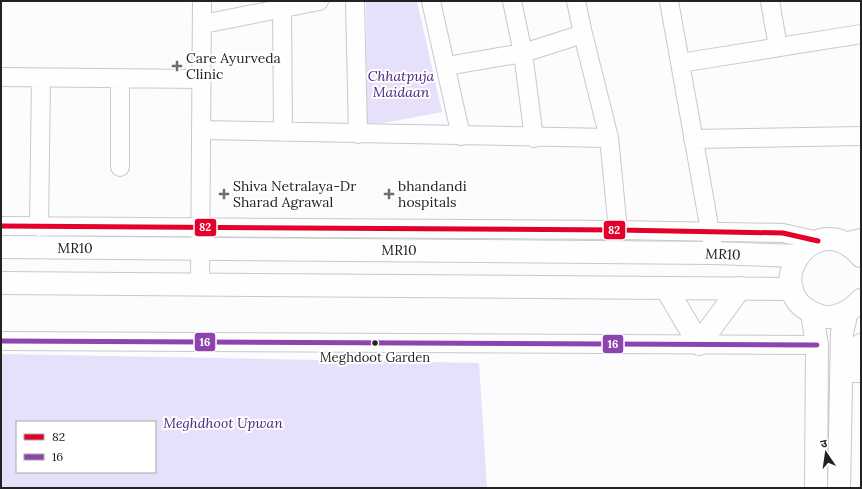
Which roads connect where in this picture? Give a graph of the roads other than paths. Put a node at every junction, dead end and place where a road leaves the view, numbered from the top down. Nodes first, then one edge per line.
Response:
1 (202, 1) edge
2 (319, 1) edge
3 (355, 1) edge
4 (431, 1) edge
5 (512, 1) edge
6 (576, 1) edge
7 (669, 1) edge
8 (770, 1) edge
9 (282, 7) junction
10 (203, 24) junction
11 (582, 34) junction
12 (861, 34) edge
13 (778, 47) junction
14 (522, 52) junction
15 (680, 63) junction
16 (447, 66) junction
17 (1, 77) edge
18 (41, 78) junction
19 (120, 78) junction
20 (201, 79) junction
21 (201, 130) junction
22 (283, 132) junction
23 (358, 134) junction
24 (461, 136) junction
25 (861, 136) edge
26 (534, 138) junction
27 (609, 138) junction
28 (693, 139) junction
29 (120, 167) dead end
30 (1, 226) edge
31 (39, 227) junction
32 (618, 230) junction
33 (711, 231) junction
34 (201, 238) junction
35 (852, 240) edge
36 (818, 241) junction
37 (1, 247) edge
38 (713, 253) junction
39 (797, 256) junction
40 (861, 256) edge
41 (1, 283) edge
42 (200, 284) junction
43 (666, 288) junction
44 (740, 288) junction
45 (792, 289) junction
46 (854, 306) edge
47 (812, 313) junction
48 (1, 341) edge
49 (700, 344) junction
50 (816, 345) junction
51 (861, 345) edge
52 (848, 371) edge
53 (816, 488) edge
54 (839, 488) edge

1 - 10 street
2 - 9 street
3 - 23 street
4 - 16 street
5 - 14 street
6 - 11 street
7 - 15 street
8 - 13 street
9 - 10 street
9 - 22 street
10 - 20 street
11 - 14 street
11 - 27 street
12 - 13 street
13 - 15 street
14 - 16 street
14 - 26 street
15 - 28 street
16 - 24 street
17 - 18 street
18 - 19 street
18 - 31 street
19 - 20 street
19 - 29 street
20 - 21 street
21 - 22 street
21 - 34 street
22 - 23 street
23 - 24 street
24 - 26 street
25 - 28 street
26 - 27 street
27 - 32 street
28 - 33 street
30 - 31 street
31 - 34 street
32 - 33 street
32 - 34 street
33 - 36 street
33 - 38 street
34 - 37 main road, MR10
34 - 38 main road, MR10
34 - 42 street
35 - 36 main road
35 - 40 main road
36 - 39 main road
38 - 39 main road, MR10
39 - 45 main road
41 - 42 main road
42 - 43 main road
43 - 44 main road
43 - 49 main road
44 - 45 main road
44 - 49 main road
45 - 47 main road
46 - 47 main road
46 - 52 main road
47 - 50 main road
48 - 49 street
49 - 50 street
50 - 53 main road
51 - 52 main road
52 - 54 main road

